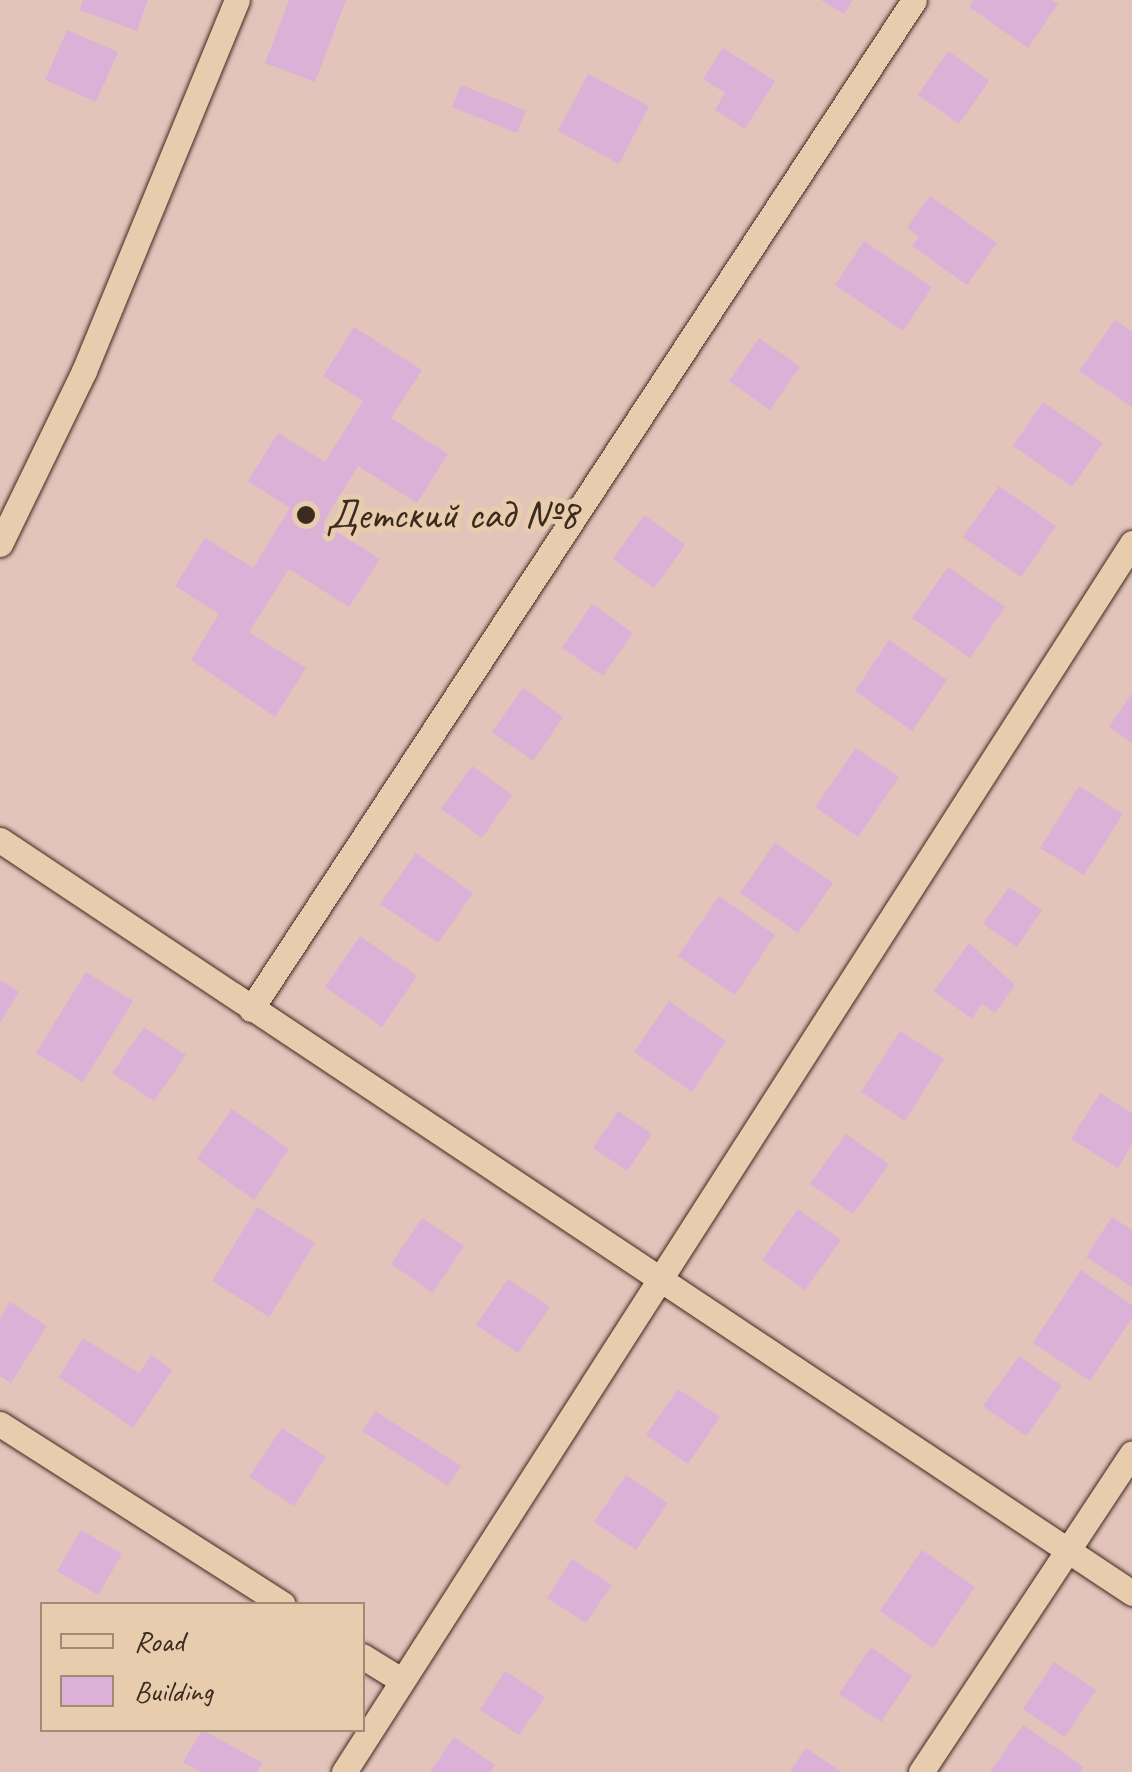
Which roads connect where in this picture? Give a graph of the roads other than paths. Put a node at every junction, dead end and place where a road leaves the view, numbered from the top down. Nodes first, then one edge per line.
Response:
1 (237, 0) edge
2 (914, 0) edge
3 (1132, 543) edge
4 (0, 544) edge
5 (0, 840) edge
6 (251, 1009) junction
7 (658, 1278) junction
8 (0, 1424) edge
9 (1132, 1453) edge
10 (1069, 1549) junction
11 (1132, 1593) edge
12 (279, 1602) edge
13 (365, 1658) edge
14 (401, 1680) junction
15 (344, 1772) edge
16 (921, 1772) edge

1 - 4 street
2 - 6 street
3 - 7 street
5 - 6 street
6 - 7 street
7 - 10 street
7 - 14 street
8 - 12 street
9 - 10 street
10 - 11 street
10 - 16 street
13 - 14 street
14 - 15 street

